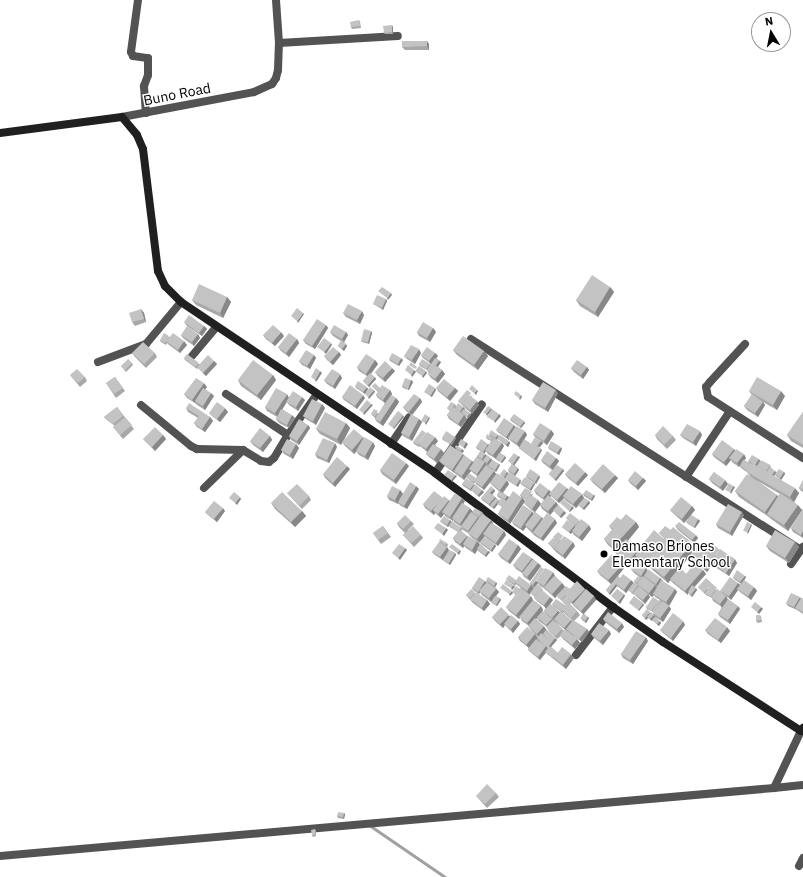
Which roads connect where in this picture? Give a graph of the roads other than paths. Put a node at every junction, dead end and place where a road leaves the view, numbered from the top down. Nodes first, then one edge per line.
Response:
1 (138, 0) edge
2 (276, 0) edge
3 (398, 36) dead end
4 (279, 43) junction
5 (146, 113) junction
6 (122, 117) junction
7 (0, 133) edge
8 (181, 302) junction
9 (216, 327) junction
10 (471, 339) dead end
11 (745, 344) dead end
12 (192, 356) edge
13 (98, 362) dead end
14 (226, 394) dead end
15 (317, 394) junction
16 (482, 404) dead end
17 (141, 405) dead end
18 (730, 411) junction
19 (409, 417) edge
20 (288, 435) junction
21 (391, 444) junction
22 (243, 450) junction
23 (803, 458) edge
24 (435, 473) junction
25 (686, 477) junction
26 (204, 488) dead end
27 (802, 549) edge
28 (791, 564) dead end
29 (613, 607) junction
30 (576, 655) dead end
31 (802, 730) edge
32 (803, 785) edge
33 (774, 788) junction
34 (0, 856) edge
35 (803, 858) edge
36 (799, 866) dead end

1 - 5 street
2 - 4 street, Buno Road
3 - 4 street
4 - 5 street, Buno Road
5 - 6 street, Buno Road
6 - 7 street, Buno Road
6 - 8 street
8 - 9 street
8 - 13 street
9 - 12 street
9 - 15 street
10 - 25 street
11 - 18 street
14 - 20 street
15 - 20 street
15 - 21 street
16 - 24 street
17 - 22 street
18 - 23 street
18 - 25 street
19 - 21 street
20 - 22 street
21 - 24 street
22 - 26 street
24 - 29 street
25 - 27 street
27 - 28 street
29 - 30 street
29 - 31 street
31 - 33 street
32 - 33 street
33 - 34 street
35 - 36 street

